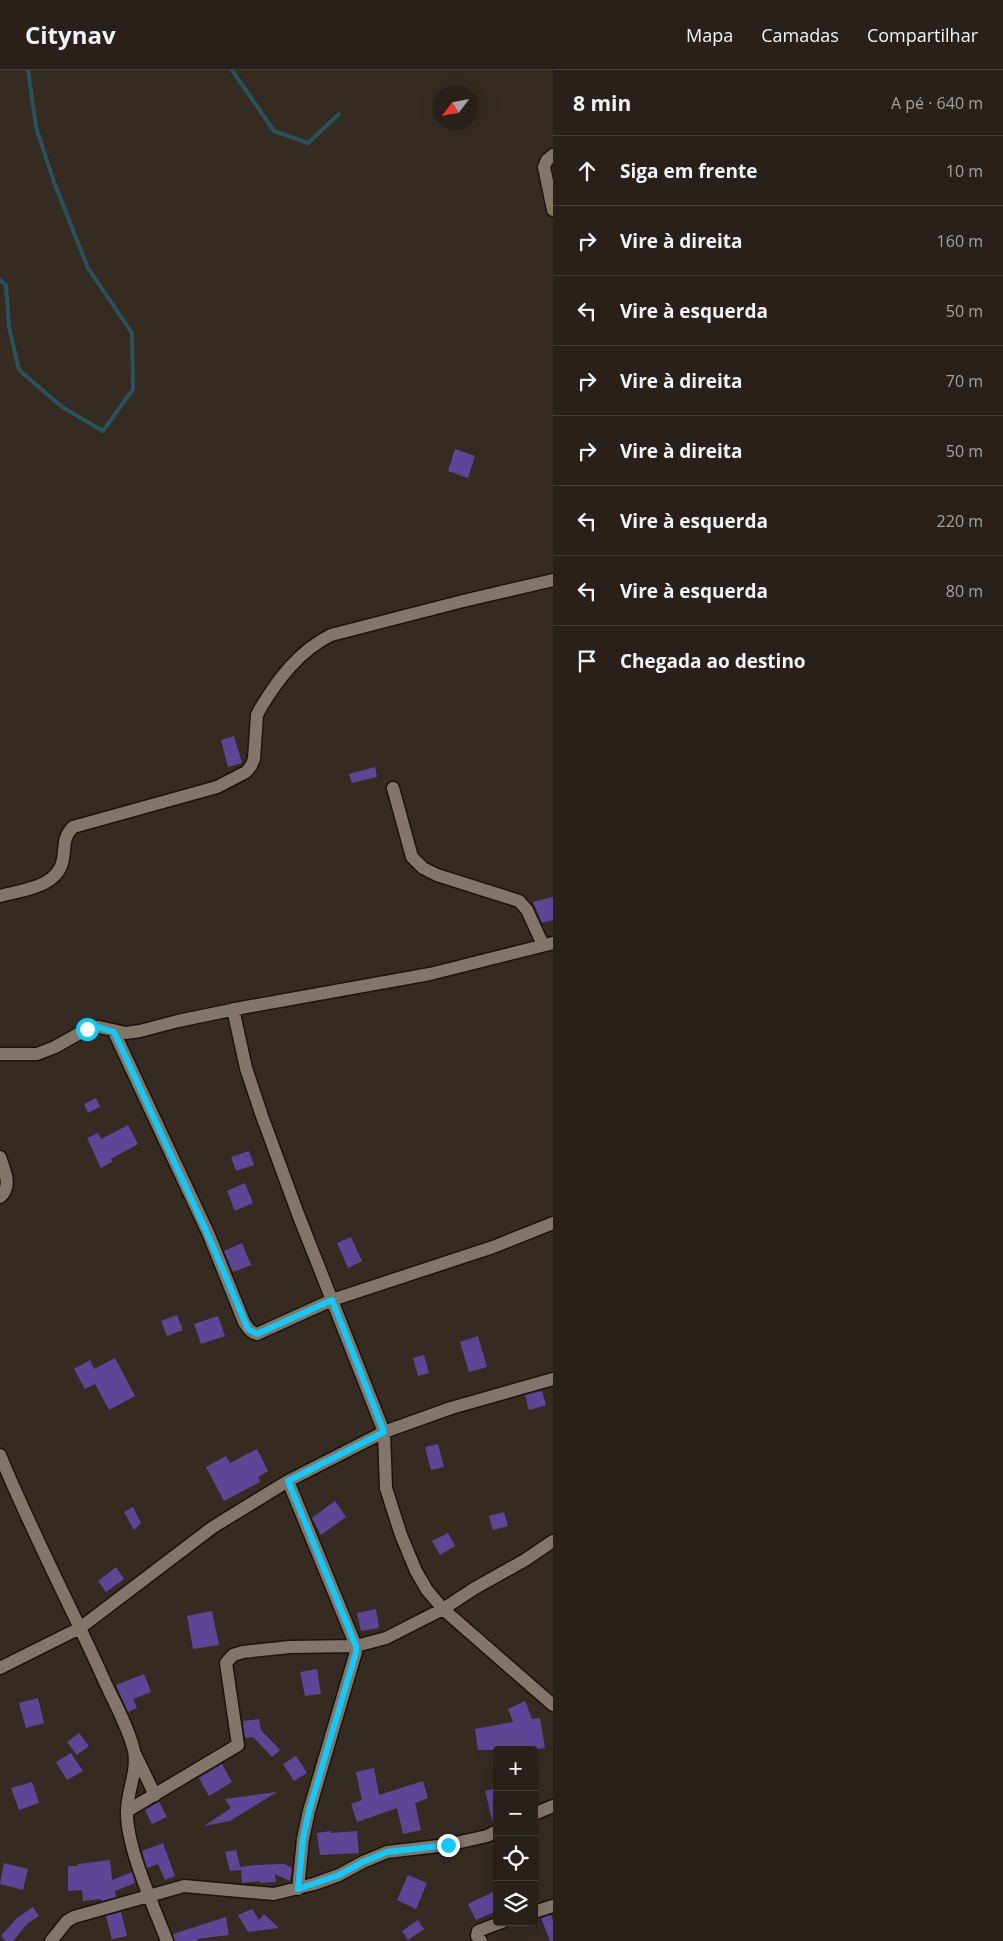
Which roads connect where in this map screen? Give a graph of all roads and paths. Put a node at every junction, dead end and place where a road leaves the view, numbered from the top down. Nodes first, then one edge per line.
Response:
1 (553, 155) edge
2 (553, 210) edge
3 (553, 580) edge
4 (392, 788) dead end
5 (0, 896) edge
6 (548, 944) edge
7 (233, 1009) junction
8 (114, 1032) junction
9 (0, 1054) edge
10 (0, 1157) edge
11 (0, 1197) edge
12 (553, 1223) edge
13 (332, 1300) junction
14 (553, 1379) edge
15 (384, 1432) junction
16 (0, 1455) edge
17 (288, 1481) junction
18 (553, 1542) edge
19 (443, 1609) junction
20 (80, 1628) junction
21 (356, 1646) junction
22 (0, 1668) edge
23 (553, 1705) edge
24 (134, 1752) junction
25 (155, 1794) junction
26 (553, 1806) edge
27 (127, 1811) junction
28 (538, 1812) edge
29 (493, 1834) edge
30 (298, 1889) junction
31 (150, 1897) junction
32 (553, 1906) edge
33 (538, 1911) edge
34 (493, 1925) edge
35 (51, 1941) edge
36 (167, 1941) edge
37 (481, 1941) edge

1 - 2 street
3 - 5 street
4 - 6 street
6 - 7 street
7 - 8 street
7 - 13 street
8 - 9 street
8 - 13 street
10 - 11 street
12 - 13 street
13 - 15 street
14 - 15 street
15 - 17 street
15 - 19 street
16 - 20 street
17 - 20 street
17 - 21 street
18 - 19 street
19 - 21 street
19 - 23 street
20 - 22 street
20 - 24 street
21 - 25 street
21 - 30 street
24 - 25 street
24 - 27 street
25 - 27 street
26 - 28 street
27 - 31 street
29 - 30 street
30 - 31 street
31 - 35 street
31 - 36 street
32 - 33 street
34 - 37 street

